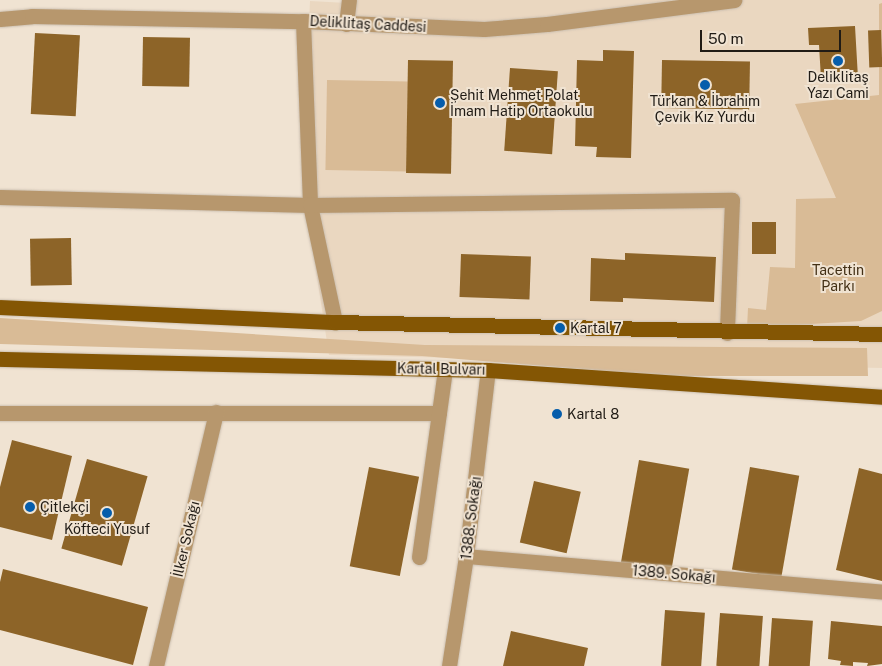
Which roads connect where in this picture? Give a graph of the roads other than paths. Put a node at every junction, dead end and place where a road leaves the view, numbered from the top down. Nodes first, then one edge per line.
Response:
1 (349, 0) edge
2 (734, 0) edge
3 (0, 19) edge
4 (303, 21) junction
5 (346, 24) junction
6 (0, 196) edge
7 (310, 205) junction
8 (0, 307) edge
9 (335, 322) junction
10 (727, 333) junction
11 (882, 334) edge
12 (0, 359) edge
13 (445, 370) junction
14 (488, 370) junction
15 (882, 397) edge
16 (0, 412) edge
17 (216, 412) junction
18 (439, 412) junction
19 (466, 556) junction
20 (419, 557) dead end
21 (882, 592) edge
22 (156, 666) edge
23 (449, 666) edge

1 - 5 street
2 - 5 street, Deliklitaş Caddesi
3 - 4 street, Deliklitaş Caddesi
4 - 5 street, Deliklitaş Caddesi
4 - 7 street
6 - 7 street
7 - 9 street
7 - 10 street
8 - 9 main road
9 - 10 main road
10 - 11 main road
12 - 13 main road, Kartal Bulvarı
13 - 14 main road, Kartal Bulvarı
13 - 18 street
14 - 15 main road, Kartal Bulvarı
14 - 19 street, 1388. Sokağı
16 - 17 street
17 - 18 street
17 - 22 street, İlker Sokağı
18 - 20 street
19 - 21 street, 1389. Sokağı
19 - 23 street, 1388. Sokağı

